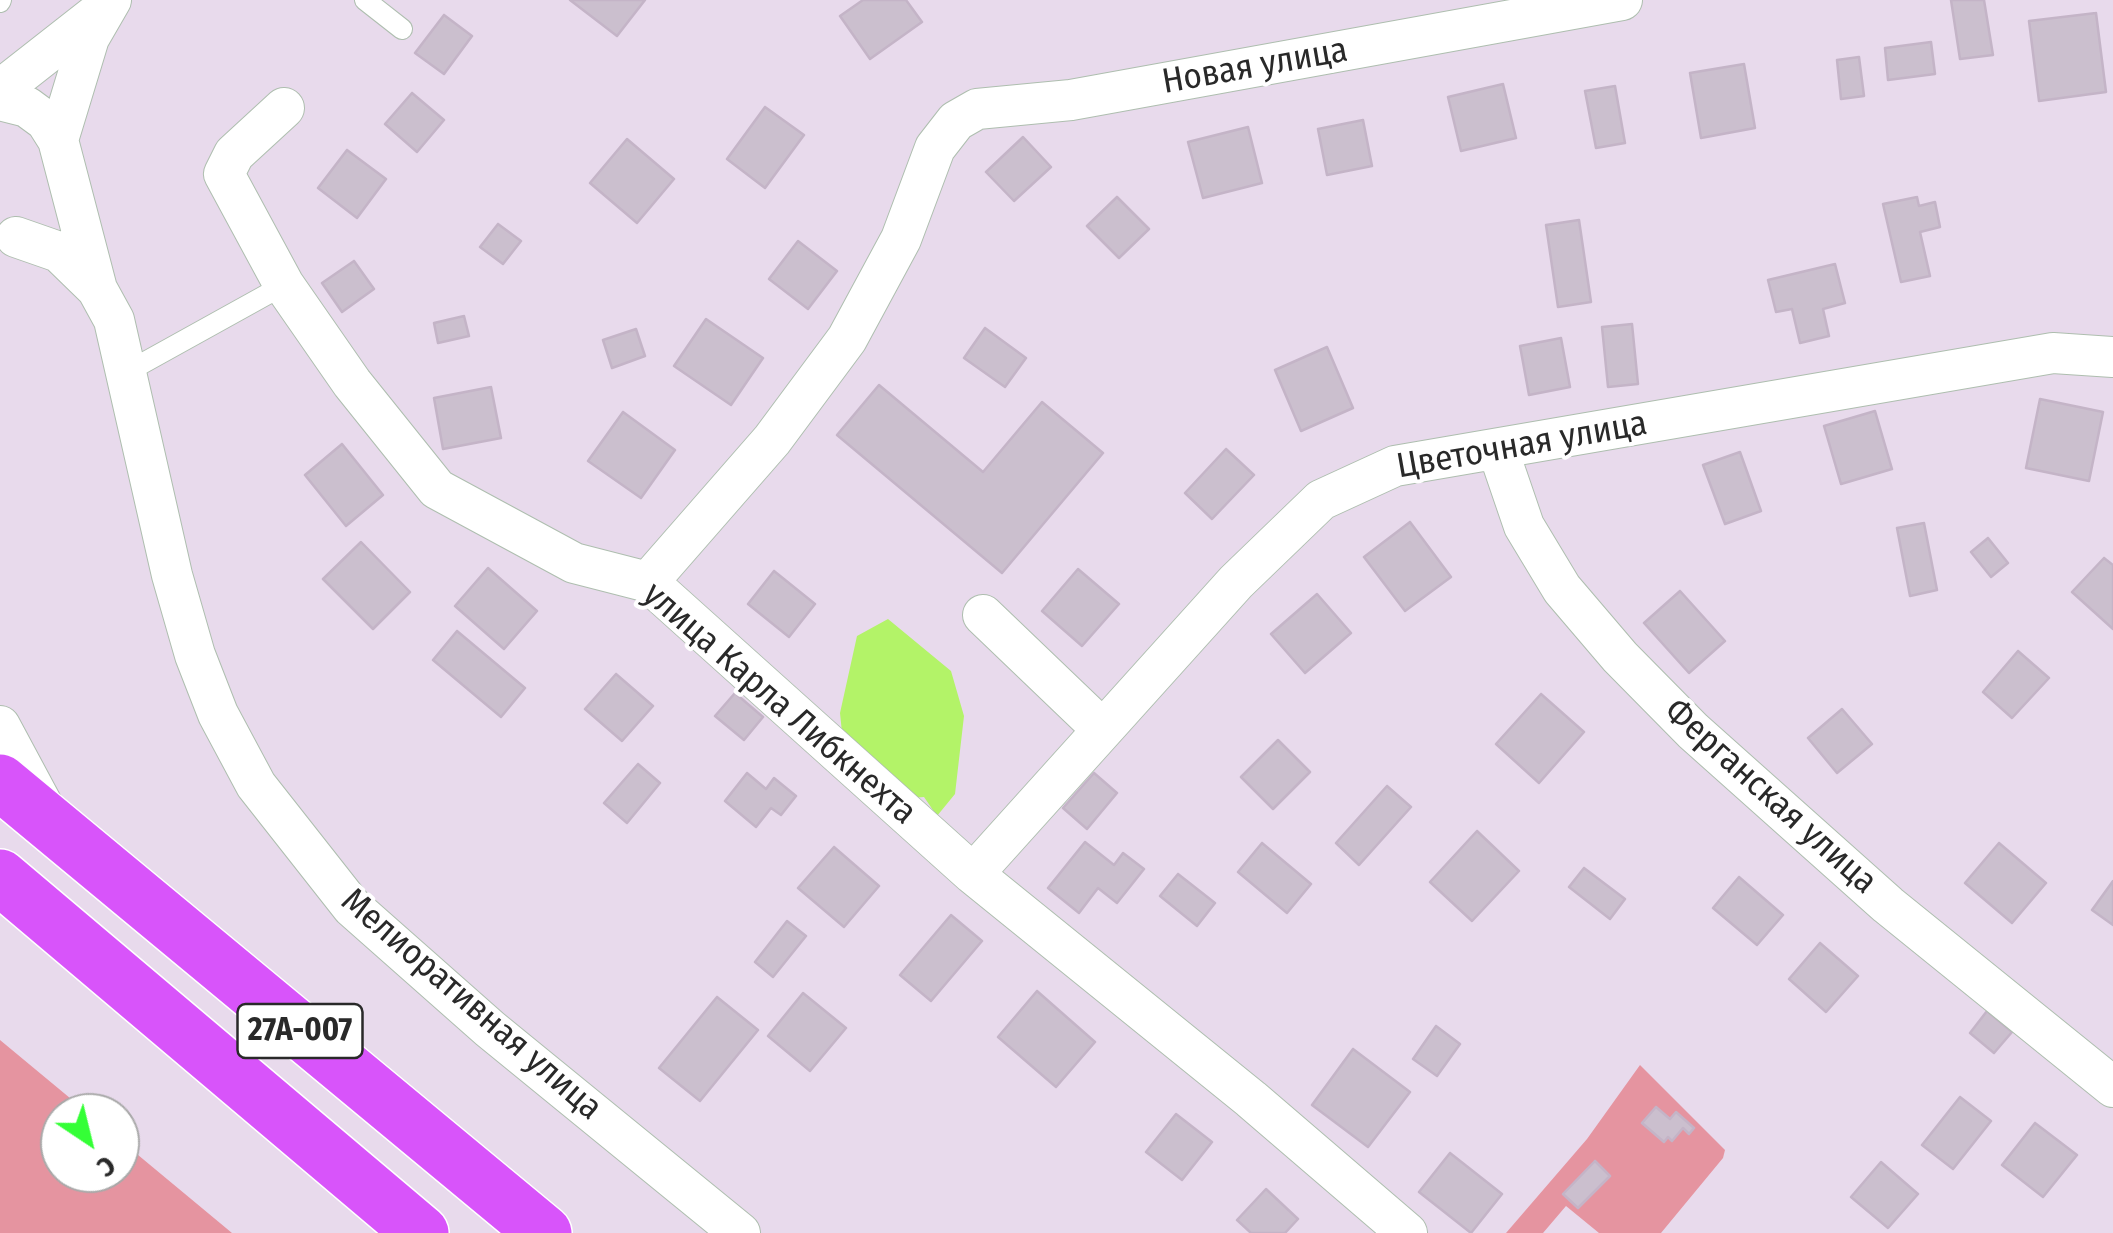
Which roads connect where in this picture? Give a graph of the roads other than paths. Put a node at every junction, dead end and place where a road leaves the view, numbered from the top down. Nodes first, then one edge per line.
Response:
1 (110, 0) edge
2 (365, 0) edge
3 (1622, 0) edge
4 (402, 29) dead end
5 (0, 90) edge
6 (0, 100) edge
7 (284, 108) dead end
8 (62, 151) junction
9 (8, 238) edge
10 (284, 285) junction
11 (98, 289) junction
12 (2113, 358) edge
13 (127, 372) junction
14 (1498, 450) junction
15 (648, 582) junction
16 (983, 615) dead end
17 (0, 726) edge
18 (1102, 729) junction
19 (0, 782) edge
20 (56, 829) junction
21 (974, 874) junction
22 (0, 876) edge
23 (2113, 1087) edge
24 (421, 1233) edge
25 (544, 1233) edge
26 (740, 1233) edge
27 (1407, 1233) edge

1 - 5 street
1 - 8 street
2 - 4 lane
3 - 15 street, Новая улица
6 - 8 street
7 - 10 street, улица Карла Либкнехта
8 - 9 street
8 - 11 street
9 - 11 street
10 - 13 lane
10 - 15 street, улица Карла Либкнехта
11 - 13 street, Мелиоративная улица
12 - 14 street, Цветочная улица
13 - 26 street, Мелиоративная улица
14 - 18 street, Цветочная улица
14 - 23 street, Ферганская улица
15 - 21 street, улица Карла Либкнехта
16 - 18 street
17 - 20 street
18 - 21 street, Цветочная улица
19 - 20 highway, 27А-007
20 - 25 highway, 27А-007
21 - 27 street, улица Карла Либкнехта
22 - 24 highway, 27А-007

